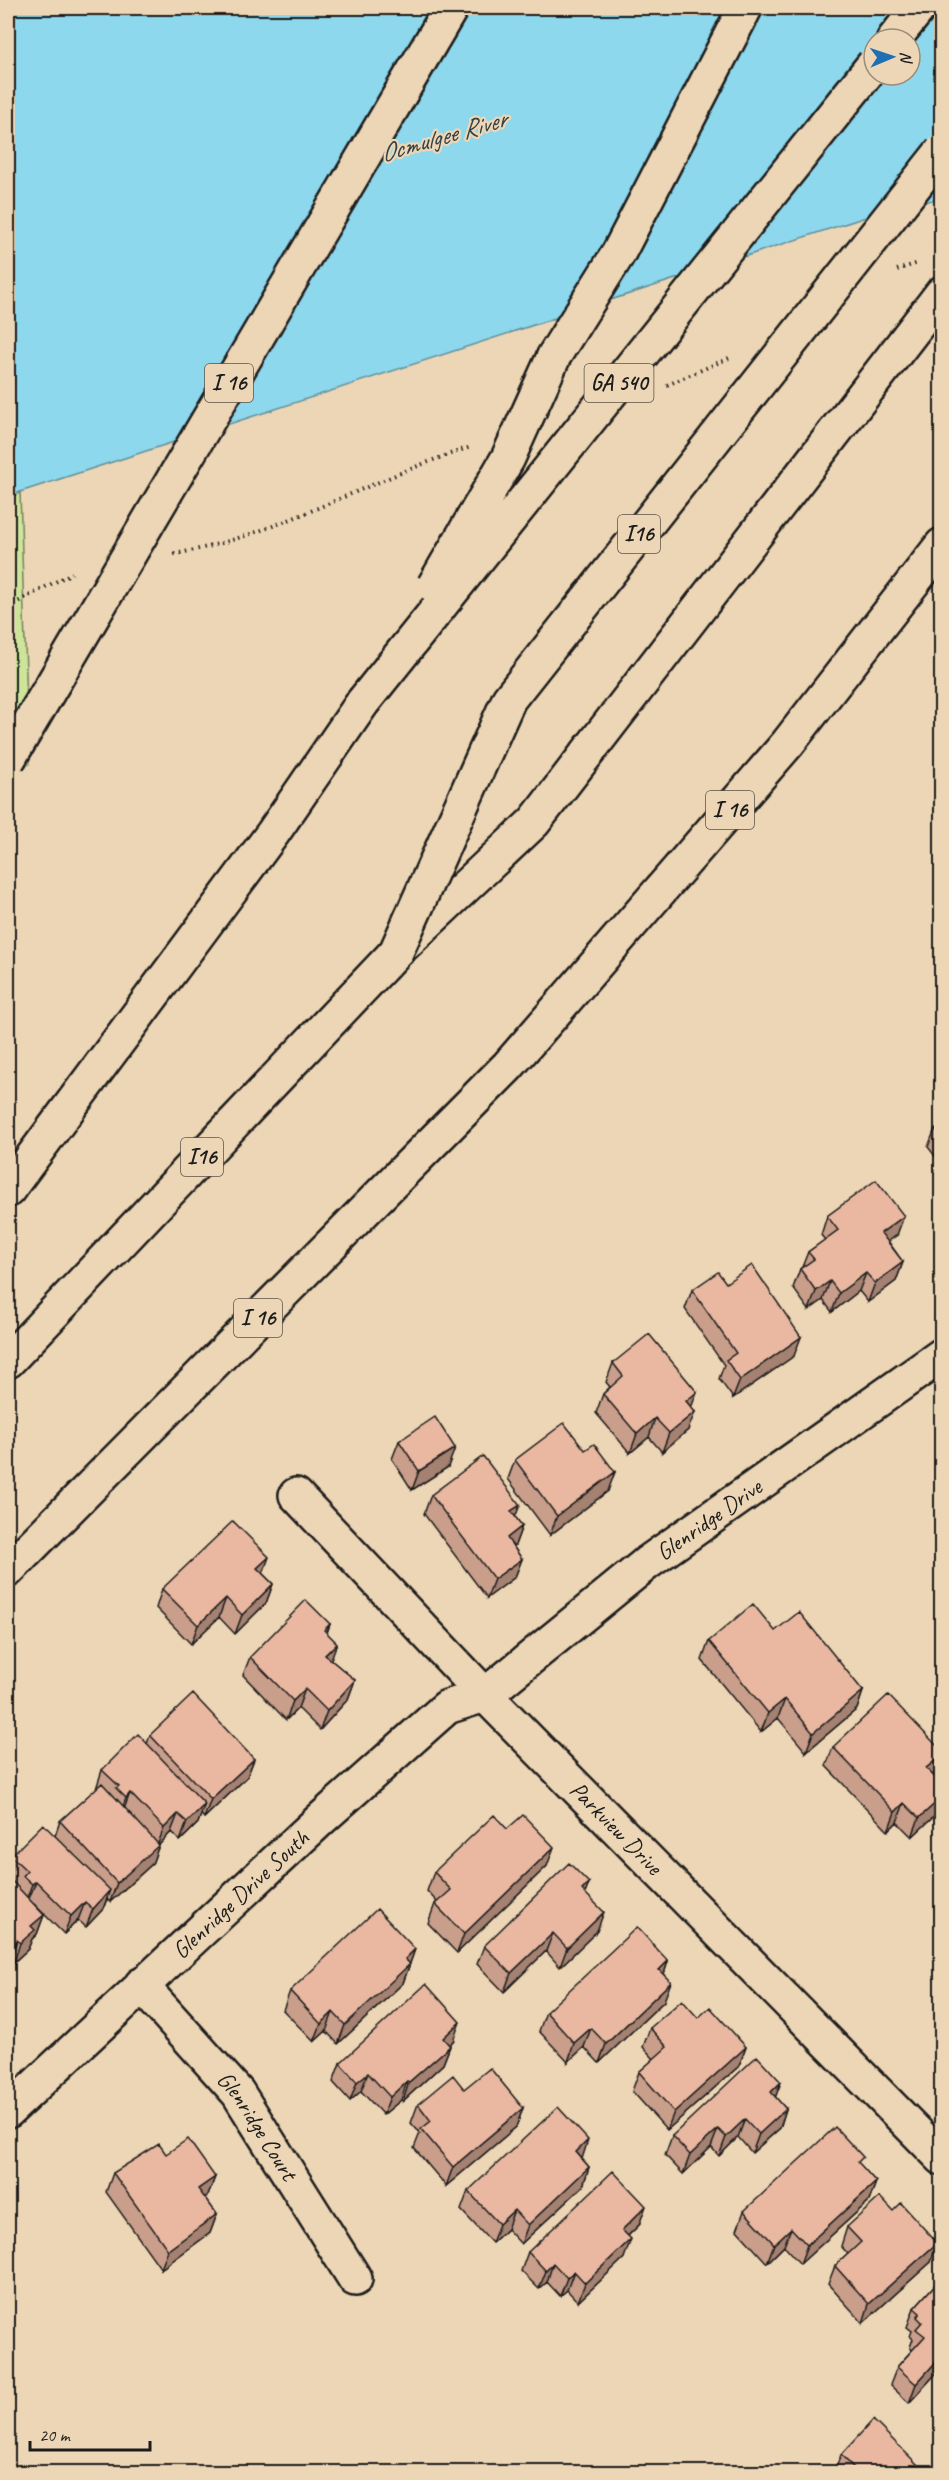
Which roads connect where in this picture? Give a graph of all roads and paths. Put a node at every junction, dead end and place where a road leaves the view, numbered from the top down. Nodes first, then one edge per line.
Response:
1 (451, 8) edge
2 (745, 8) edge
3 (919, 8) edge
4 (904, 27) edge
5 (862, 79) edge
6 (942, 151) edge
7 (942, 293) edge
8 (942, 545) edge
9 (363, 702) junction
10 (8, 760) edge
11 (396, 952) junction
12 (8, 1190) edge
13 (942, 1355) edge
14 (8, 1361) edge
15 (296, 1495) dead end
16 (8, 1570) edge
17 (485, 1695) junction
18 (141, 1985) junction
19 (8, 2111) edge
20 (942, 2158) edge
21 (355, 2279) dead end

1 - 10 main road, I 16, bridge
2 - 9 main road, bridge
3 - 4 main road
5 - 9 main road, GA 540, bridge
6 - 11 main road, I16, bridge
7 - 11 main road
8 - 16 main road, I 16
9 - 12 main road
11 - 14 main road, I16
13 - 17 main road, Glenridge Drive
15 - 17 main road, Parkview Drive
17 - 18 main road, Glenridge Drive South
17 - 20 main road, Parkview Drive
18 - 19 main road, Glenridge Drive South
18 - 21 main road, Glenridge Court

